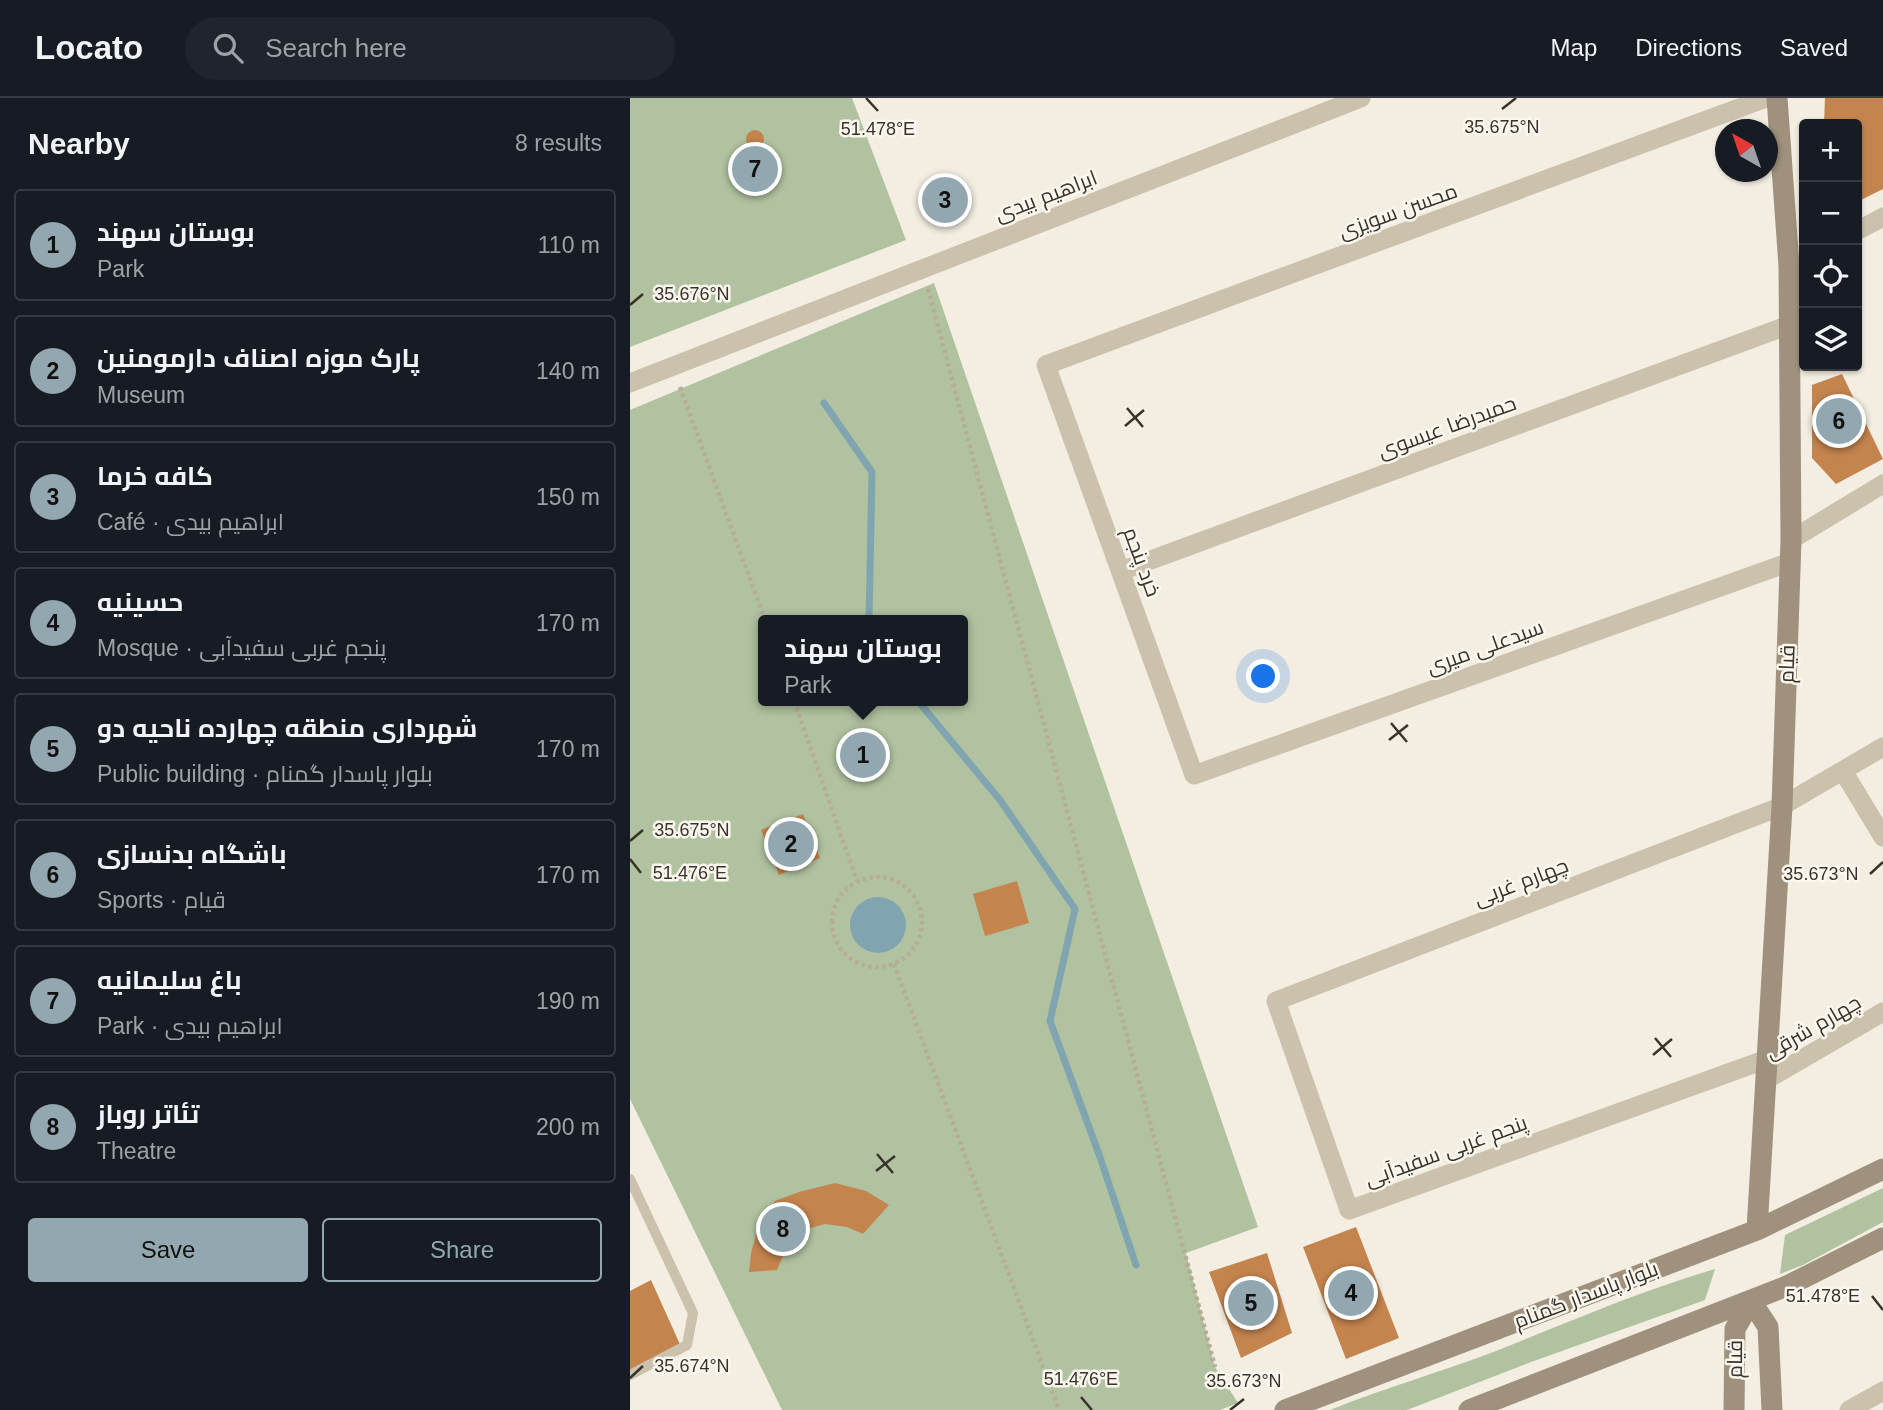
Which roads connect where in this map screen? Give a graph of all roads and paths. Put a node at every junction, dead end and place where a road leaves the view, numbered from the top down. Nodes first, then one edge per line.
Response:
1 (1361, 98) edge
2 (1766, 98) edge
3 (1777, 98) edge
4 (1883, 217) edge
5 (1862, 228) edge
6 (1797, 262) edge
7 (923, 268) junction
8 (1789, 325) junction
9 (1046, 365) joint
10 (673, 366) junction
11 (630, 383) edge
12 (1883, 484) edge
13 (1791, 540) junction
14 (1790, 562) junction
15 (1121, 571) junction
16 (763, 615) edge
17 (796, 706) edge
18 (1883, 747) edge
19 (1843, 771) junction
20 (1194, 775) joint
21 (1782, 806) junction
22 (1883, 837) edge
23 (857, 881) junction
24 (894, 964) junction
25 (1276, 1001) joint
26 (1883, 1012) edge
27 (1767, 1070) junction
28 (1883, 1169) edge
29 (630, 1178) edge
30 (1757, 1230) junction
31 (1883, 1238) edge
32 (1751, 1301) junction
33 (1215, 1367) dead end
34 (630, 1375) edge
35 (1883, 1391) edge
36 (1059, 1410) edge
37 (1285, 1410) edge
38 (1469, 1410) edge
39 (1734, 1410) edge
40 (1772, 1410) edge
41 (1849, 1410) edge

1 - 7 street, ابراهیم بیدی
2 - 9 street, محسن سویزی
3 - 6 street, قیام
4 - 5 street
6 - 8 street, قیام
7 - 10 street, ابراهیم بیدی
7 - 33 path
8 - 13 street, قیام
8 - 15 street, حمیدرضا عیسوی
9 - 15 street, خرد پنجم
10 - 11 street, ابراهیم بیدی
10 - 16 path
12 - 13 street
13 - 14 street, قیام
14 - 20 street, سیدعلی میری
14 - 21 street, قیام
15 - 20 street, خرد پنجم
17 - 23 path
18 - 19 street, چهارم غربی
19 - 21 street, چهارم غربی
19 - 22 street
21 - 25 street, چهارم غربی
21 - 27 street, قیام
23 - 24 path
23 - 24 path
24 - 36 path
25 - 27 street, پنجم غربی سفیدآبی
26 - 27 street, چهارم شرقی
27 - 30 street, قیام
28 - 30 street, بلوار پاسدار گمنام
29 - 34 lane
30 - 37 street, بلوار پاسدار گمنام
31 - 32 street
32 - 38 street
32 - 39 street, قیام
32 - 40 street, قیام
35 - 41 street

